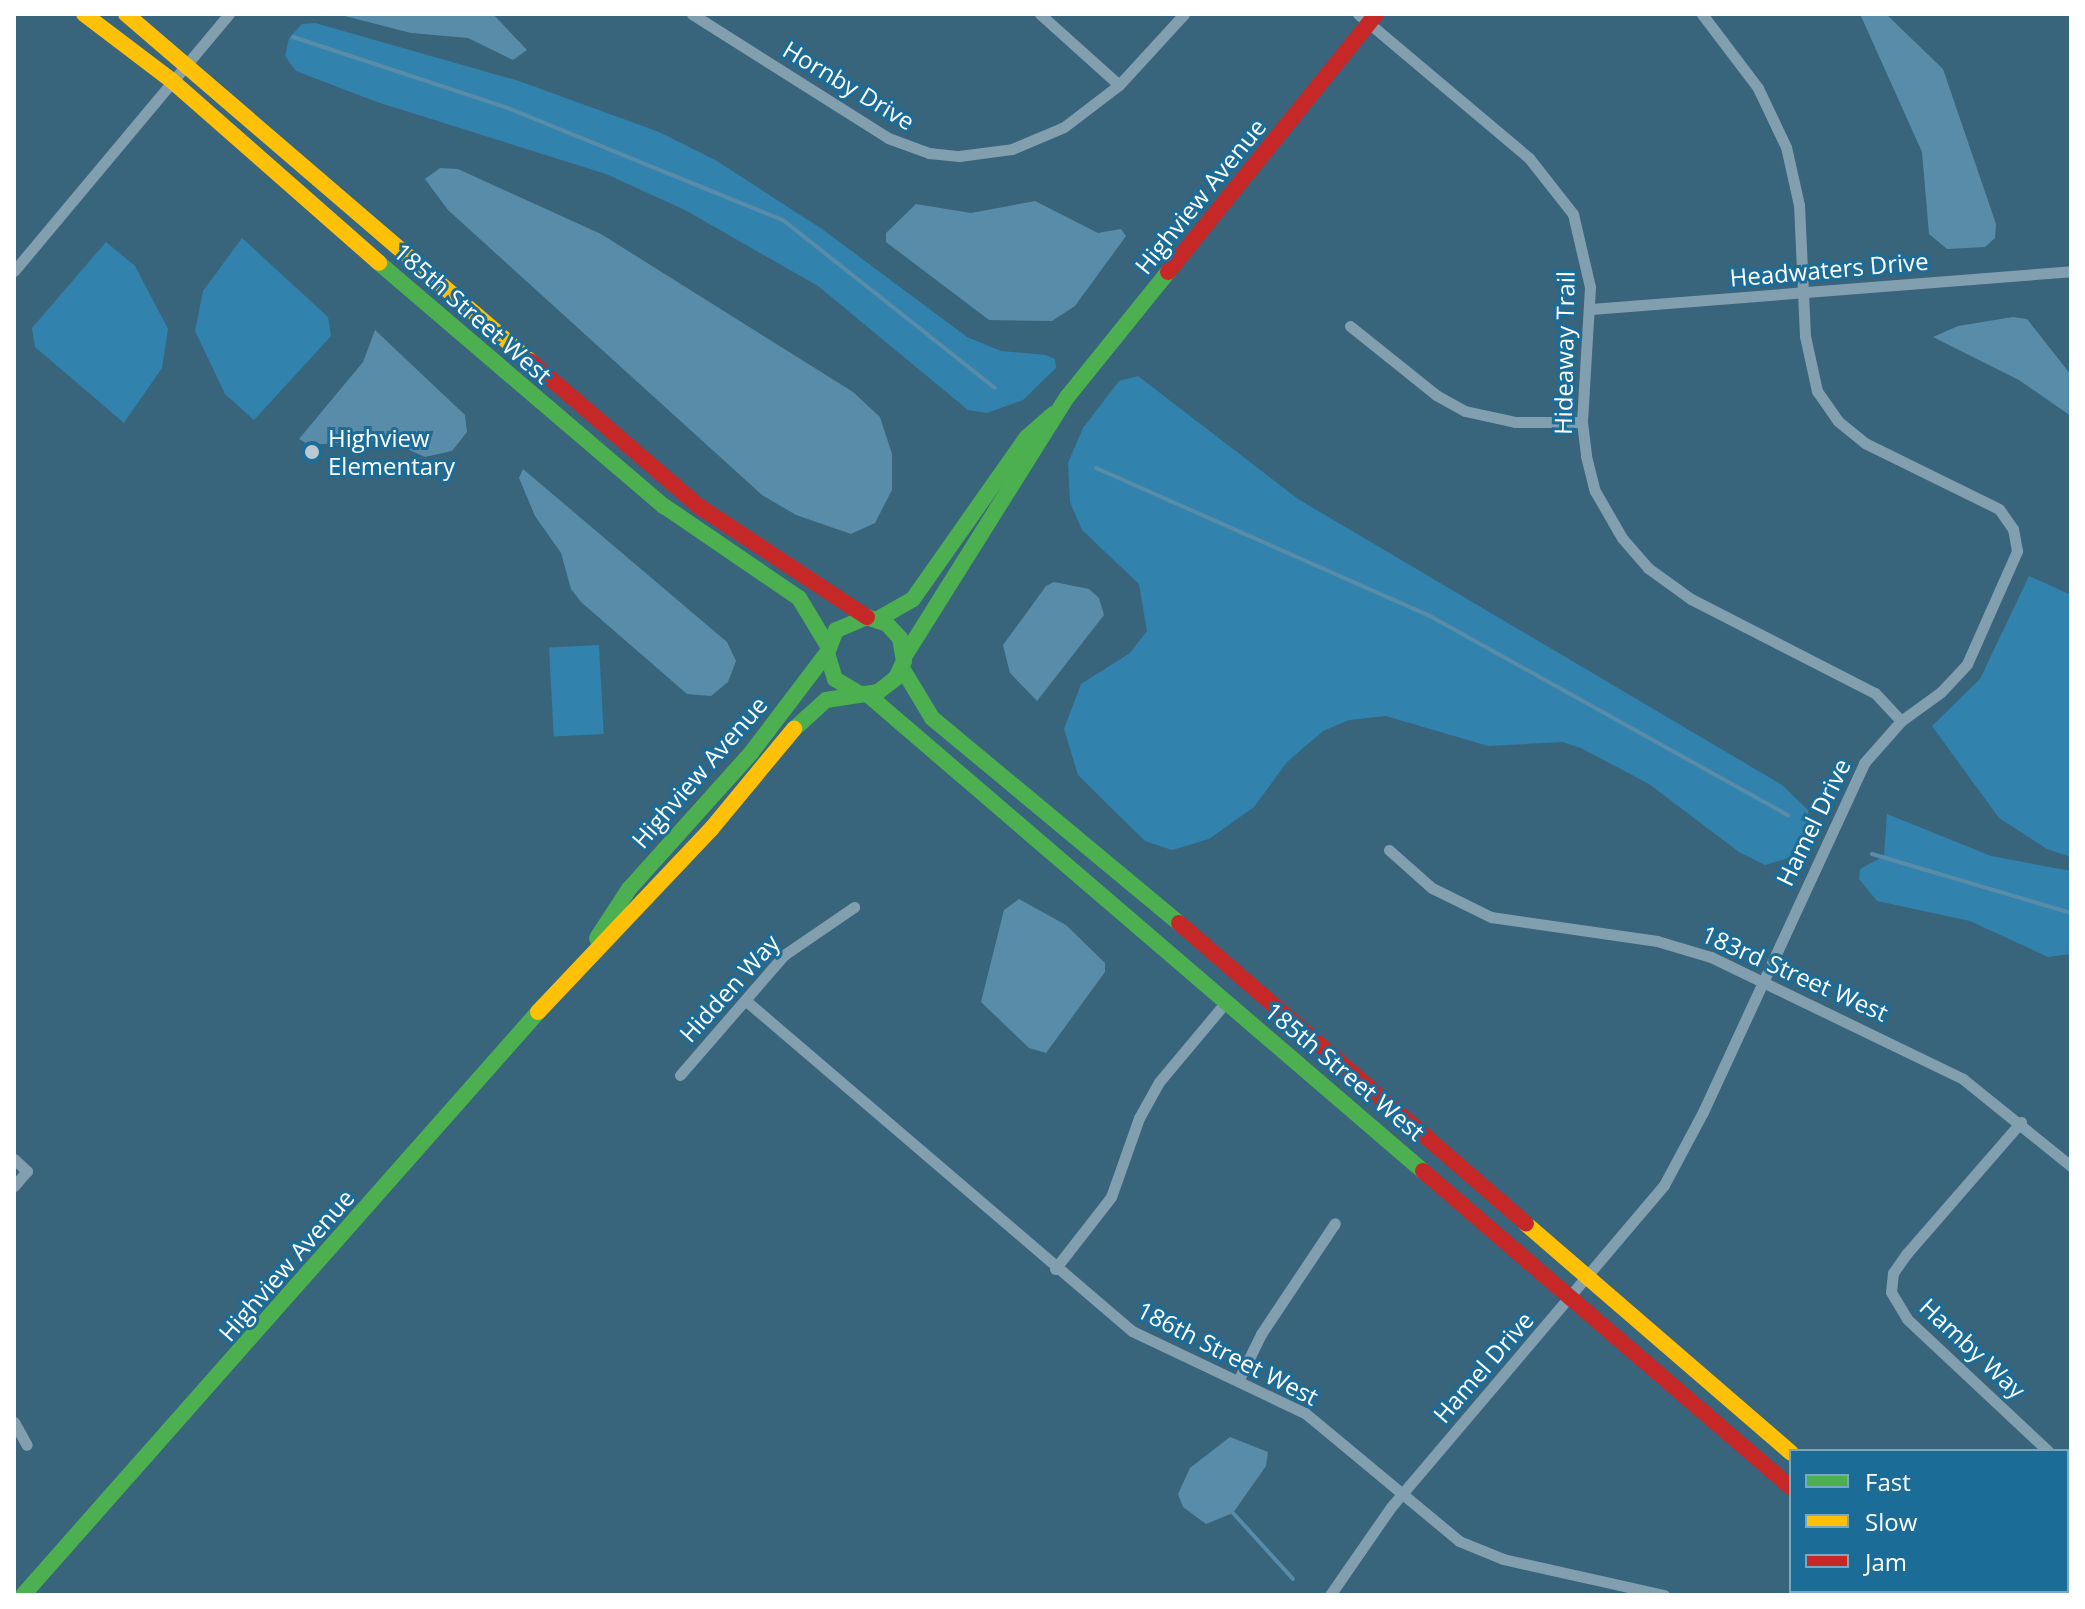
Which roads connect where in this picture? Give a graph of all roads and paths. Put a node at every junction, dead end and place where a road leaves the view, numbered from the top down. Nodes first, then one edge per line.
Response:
1 (84, 14) edge
2 (126, 14) edge
3 (229, 14) edge
4 (692, 14) edge
5 (1040, 14) edge
6 (1184, 14) edge
7 (1702, 14) edge
8 (1367, 17) edge
9 (186, 63) junction
10 (171, 80) junction
11 (1119, 85) junction
12 (14, 271) edge
13 (2071, 271) edge
14 (1804, 294) junction
15 (1591, 309) junction
16 (1350, 326) dead end
17 (1060, 408) junction
18 (1582, 422) junction
19 (873, 618) junction
20 (828, 650) junction
21 (903, 662) junction
22 (863, 693) junction
23 (1901, 721) junction
24 (1389, 850) dead end
25 (854, 907) dead end
26 (581, 963) junction
27 (1762, 981) junction
28 (745, 1000) junction
29 (1226, 1002) junction
30 (680, 1075) dead end
31 (2021, 1122) junction
32 (14, 1159) edge
33 (2071, 1166) edge
34 (14, 1186) edge
35 (1335, 1223) dead end
36 (1055, 1269) junction
37 (1590, 1277) junction
38 (1574, 1297) junction
39 (1238, 1381) junction
40 (14, 1422) edge
41 (27, 1445) dead end
42 (2046, 1449) edge
43 (1789, 1451) edge
44 (1789, 1485) edge
45 (1402, 1495) junction
46 (23, 1595) edge
47 (1330, 1595) edge
48 (1664, 1595) edge

1 - 10 street, 185th Street West
2 - 9 street, 185th Street West
3 - 9 street
4 - 11 street, Hornby Drive
5 - 11 street
6 - 11 street, Hornby Drive
7 - 14 street, Hamel Drive
8 - 15 street, Hideaway Trail
8 - 17 street, Highview Avenue
9 - 10 street
9 - 19 street, 185th Street West
10 - 12 street
10 - 20 street, 185th Street West
13 - 14 street, Headwaters Drive
14 - 15 street, Headwaters Drive
14 - 23 street, Hamel Drive
15 - 18 street, Hideaway Trail
16 - 18 street
17 - 19 street, Highview Avenue
17 - 21 street, Highview Avenue
18 - 23 street, Hideaway Trail
19 - 20 street, Highview Avenue
19 - 21 street
20 - 22 street
20 - 26 street, Highview Avenue
21 - 22 street, Highview Avenue
21 - 37 street, 185th Street West
22 - 26 street, Highview Avenue
22 - 29 street, 185th Street West
23 - 27 street, Hamel Drive
24 - 27 street, 183rd Street West
25 - 28 street, Hidden Way
26 - 46 street, Highview Avenue
27 - 31 street, 183rd Street West
27 - 37 street, Hamel Drive
28 - 30 street, Hidden Way
28 - 36 street, 186th Street West
29 - 36 street
29 - 38 street, 185th Street West
31 - 33 street, 183rd Street West
31 - 42 street, Hamby Way
32 - 34 street
35 - 39 street
36 - 39 street, 186th Street West
37 - 38 street, Hamel Drive
37 - 43 street, 185th Street West
38 - 44 street, 185th Street West
38 - 45 street, Hamel Drive
39 - 45 street, 186th Street West
40 - 41 street
45 - 47 street, Hamel Drive
45 - 48 street, 186th Street West

